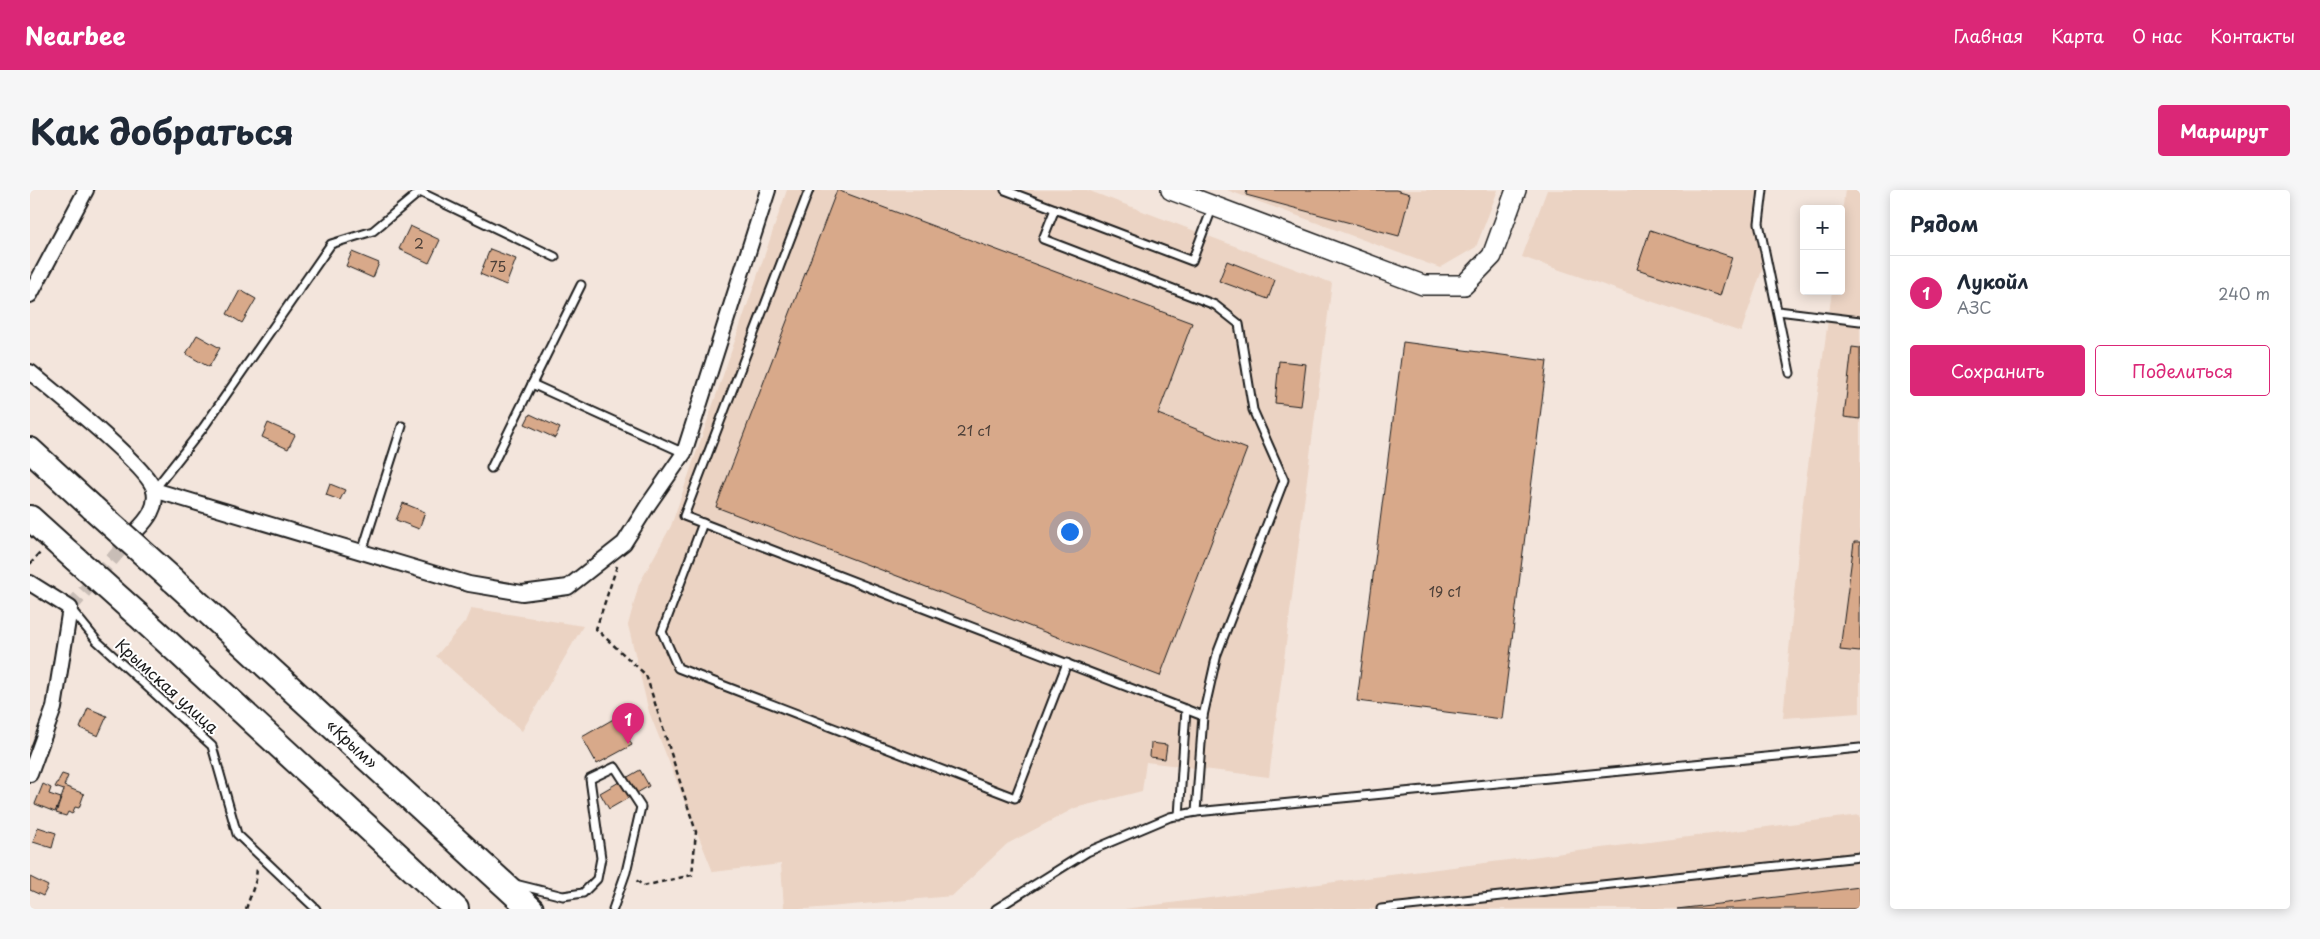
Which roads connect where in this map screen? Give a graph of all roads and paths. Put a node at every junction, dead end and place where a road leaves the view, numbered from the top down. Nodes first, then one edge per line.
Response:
1 (86, 190) edge
2 (768, 190) edge
3 (809, 190) edge
4 (1006, 190) edge
5 (1171, 190) edge
6 (1516, 190) edge
7 (1763, 190) edge
8 (421, 191) edge
9 (1213, 206) junction
10 (1055, 209) junction
11 (555, 256) dead end
12 (581, 285) dead end
13 (30, 295) edge
14 (1778, 311) junction
15 (1860, 321) edge
16 (30, 372) edge
17 (1790, 373) dead end
18 (532, 384) junction
19 (402, 426) dead end
20 (30, 450) edge
21 (684, 453) junction
22 (491, 468) dead end
23 (154, 490) junction
24 (30, 518) edge
25 (703, 524) junction
26 (136, 530) tunnel mouth
27 (624, 544) junction
28 (362, 552) junction
29 (30, 583) edge
30 (70, 608) junction
31 (1067, 663) junction
32 (1186, 709) junction
33 (1203, 716) junction
34 (1860, 748) edge
35 (30, 774) edge
36 (1196, 812) junction
37 (1179, 816) junction
38 (258, 855) junction
39 (1860, 858) edge
40 (626, 872) junction
41 (501, 881) junction
42 (246, 909) edge
43 (316, 909) edge
44 (456, 909) edge
45 (531, 909) edge
46 (613, 909) edge
47 (996, 909) edge
48 (1381, 909) edge

1 - 13 street
2 - 21 street
3 - 25 lane
4 - 10 lane
5 - 9 street
6 - 9 street
7 - 14 lane
8 - 11 lane
8 - 23 lane
9 - 10 lane
10 - 33 lane
12 - 18 lane
14 - 15 lane
14 - 17 lane
16 - 23 street
18 - 21 lane
18 - 22 lane
19 - 28 lane
20 - 41 highway, «Крым», bridge
21 - 27 street
23 - 26 street
23 - 28 street
24 - 44 highway, bridge
25 - 31 lane
25 - 31 lane
27 - 28 street
27 - 40 path
29 - 30 street
30 - 35 street
30 - 38 lane, Крымская улица
31 - 32 lane
32 - 33 lane
32 - 37 lane
33 - 36 lane
34 - 36 lane
36 - 37 lane
37 - 47 lane
38 - 42 path
38 - 43 lane, Крымская улица
39 - 48 lane
40 - 41 lane
40 - 46 lane
41 - 45 highway, «Крым»

